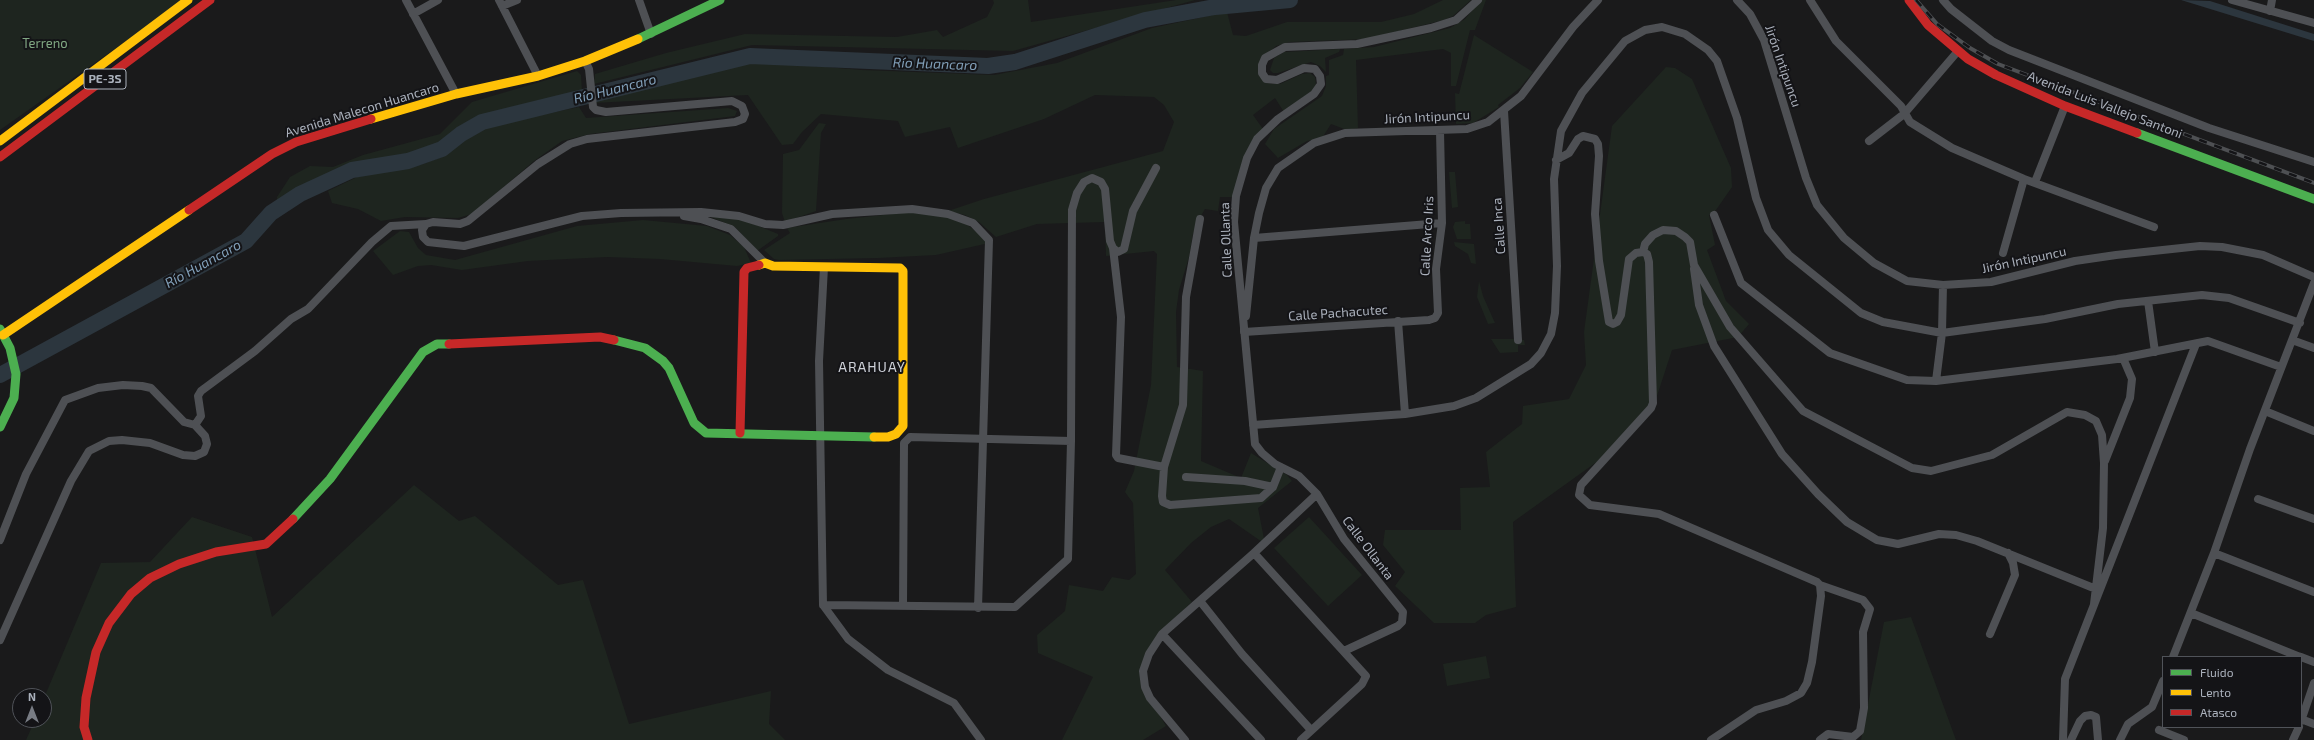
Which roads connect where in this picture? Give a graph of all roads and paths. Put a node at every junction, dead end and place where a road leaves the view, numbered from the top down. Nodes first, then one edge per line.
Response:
1 (188, 0) edge
2 (210, 0) edge
3 (406, 0) edge
4 (438, 0) edge
5 (517, 0) edge
6 (639, 0) edge
7 (720, 0) edge
8 (1478, 0) edge
9 (1598, 0) edge
10 (1738, 0) edge
11 (1810, 0) edge
12 (1909, 0) edge
13 (1943, 0) edge
14 (2232, 0) edge
15 (2272, 0) edge
16 (500, 3) edge
17 (2270, 11) junction
18 (413, 14) junction
19 (2314, 23) edge
20 (651, 34) junction
21 (139, 38) junction
22 (148, 47) junction
23 (1958, 51) junction
24 (587, 65) junction
25 (538, 76) junction
26 (456, 94) junction
27 (2064, 106) junction
28 (1504, 111) junction
29 (1904, 114) junction
30 (1440, 131) junction
31 (0, 141) edge
32 (1869, 141) dead end
33 (0, 157) edge
34 (1556, 160) junction
35 (2314, 162) edge
36 (1156, 168) dead end
37 (2024, 178) junction
38 (2035, 182) junction
39 (2314, 199) edge
40 (661, 214) junction
41 (1714, 215) dead end
42 (1200, 219) dead end
43 (1442, 223) junction
44 (426, 224) junction
45 (2154, 227) dead end
46 (1254, 238) junction
47 (1113, 248) junction
48 (1643, 252) junction
49 (2004, 253) dead end
50 (765, 263) junction
51 (1694, 265) junction
52 (824, 267) junction
53 (2314, 277) edge
54 (2314, 283) edge
55 (1943, 285) junction
56 (2148, 301) junction
57 (1435, 318) joint
58 (1398, 321) junction
59 (2300, 323) junction
60 (2, 332) edge
61 (1244, 332) junction
62 (1942, 333) junction
63 (1518, 340) dead end
64 (2292, 340) junction
65 (2196, 344) junction
66 (2314, 348) edge
67 (2155, 352) junction
68 (2123, 358) junction
69 (2281, 367) junction
70 (1936, 381) junction
71 (2264, 411) junction
72 (1405, 414) junction
73 (195, 425) junction
74 (1253, 425) junction
75 (0, 426) edge
76 (2314, 432) edge
77 (740, 433) junction
78 (821, 435) junction
79 (984, 440) junction
80 (1071, 441) junction
81 (2104, 463) junction
82 (1281, 466) junction
83 (1164, 467) junction
84 (1186, 477) dead end
85 (1273, 487) junction
86 (1317, 494) junction
87 (2258, 500) dead end
88 (2314, 519) edge
89 (0, 540) edge
90 (1254, 553) junction
91 (2008, 553) junction
92 (2214, 553) junction
93 (1820, 585) junction
94 (2096, 589) junction
95 (2314, 592) edge
96 (1200, 601) junction
97 (2094, 604) junction
98 (903, 605) junction
99 (823, 606) junction
100 (978, 608) junction
101 (2191, 613) junction
102 (1162, 634) junction
103 (1990, 634) dead end
104 (0, 640) edge
105 (1344, 651) junction
106 (2173, 656) edge
107 (2298, 656) edge
108 (2302, 657) edge
109 (2314, 662) edge
110 (2162, 683) edge
111 (2314, 684) edge
112 (2302, 719) edge
113 (2302, 722) edge
114 (2314, 724) edge
115 (2298, 728) edge
116 (1311, 730) junction
117 (2160, 730) dead end
118 (88, 740) edge
119 (981, 740) edge
120 (1185, 740) edge
121 (1261, 740) edge
122 (1301, 740) edge
123 (1711, 740) edge
124 (1820, 740) edge
125 (2063, 740) edge
126 (2072, 740) edge
127 (2098, 740) edge
128 (2120, 740) edge
129 (2184, 740) edge
130 (2293, 740) edge

1 - 21 main road, PE-3S
2 - 22 main road, PE-3S
3 - 18 street
4 - 18 street
5 - 16 street
6 - 20 street
7 - 20 main road, Avenida Malecon Huancaro
8 - 61 street, Calle Ollanta
9 - 28 street, Jirón Intipuncu
10 - 55 street, Jirón Intipuncu
11 - 29 street
12 - 23 main road, Avenida Luis Vallejo Santoni
13 - 35 street
14 - 17 street
15 - 17 street
16 - 25 street
17 - 19 street
18 - 26 street
20 - 24 main road, Avenida Malecon Huancaro
21 - 22 main road
21 - 31 main road, PE-3S
22 - 33 main road, PE-3S
23 - 27 main road, Avenida Luis Vallejo Santoni
23 - 29 street
24 - 25 main road, Avenida Malecon Huancaro
24 - 44 street
25 - 26 main road, Avenida Malecon Huancaro
26 - 60 main road, Avenida Malecon Huancaro
27 - 38 street
27 - 39 main road, Avenida Luis Vallejo Santoni
28 - 30 street, Jirón Intipuncu
28 - 63 street, Calle Inca
29 - 32 street
29 - 37 street
30 - 43 street, Calle Arco Iris
30 - 46 street, Jirón Intipuncu
34 - 48 street
34 - 62 street
34 - 72 street
36 - 47 street
37 - 38 street
37 - 49 street
38 - 45 street
40 - 44 street
40 - 50 street
40 - 79 street
41 - 70 street
42 - 83 street
43 - 46 street
43 - 57 street, Calle Arco Iris
44 - 73 street
46 - 61 street, Jirón Intipuncu
47 - 80 street
47 - 83 street
48 - 51 street
48 - 93 street
50 - 52 main road
50 - 77 main road
51 - 81 street
51 - 91 street
52 - 78 street
52 - 78 main road
53 - 55 street, Jirón Intipuncu
54 - 59 street
55 - 62 street
56 - 59 street
56 - 62 street
56 - 67 street
57 - 58 street, Calle Pachacutec
58 - 61 street, Calle Pachacutec
58 - 72 street
59 - 64 street
60 - 75 main road
61 - 74 street, Calle Ollanta
62 - 70 street
64 - 66 street
64 - 69 street
65 - 67 street
65 - 69 street
65 - 97 street
67 - 68 street
68 - 70 street
68 - 81 street
69 - 71 street
71 - 76 street
71 - 92 street
72 - 74 street
73 - 89 street
73 - 104 street
74 - 82 street, Calle Ollanta
77 - 78 main road
77 - 118 main road
78 - 99 street
79 - 80 street
79 - 98 street
79 - 100 street
80 - 100 street
81 - 94 street
82 - 85 street
82 - 86 street, Calle Ollanta
83 - 85 street
84 - 85 street
86 - 90 street
86 - 105 street, Calle Ollanta
87 - 88 street
90 - 96 street
90 - 105 street
91 - 94 street
91 - 103 street
92 - 95 street
92 - 101 street
93 - 123 street
93 - 124 street
94 - 97 street
96 - 102 street
96 - 116 street
97 - 125 street
98 - 99 street
98 - 100 street
99 - 119 street
101 - 106 street
101 - 107 street
102 - 120 street
102 - 121 street
105 - 116 street
108 - 109 street
110 - 128 street
111 - 112 street
113 - 114 street
115 - 130 street
116 - 122 street
117 - 129 street
126 - 127 street

